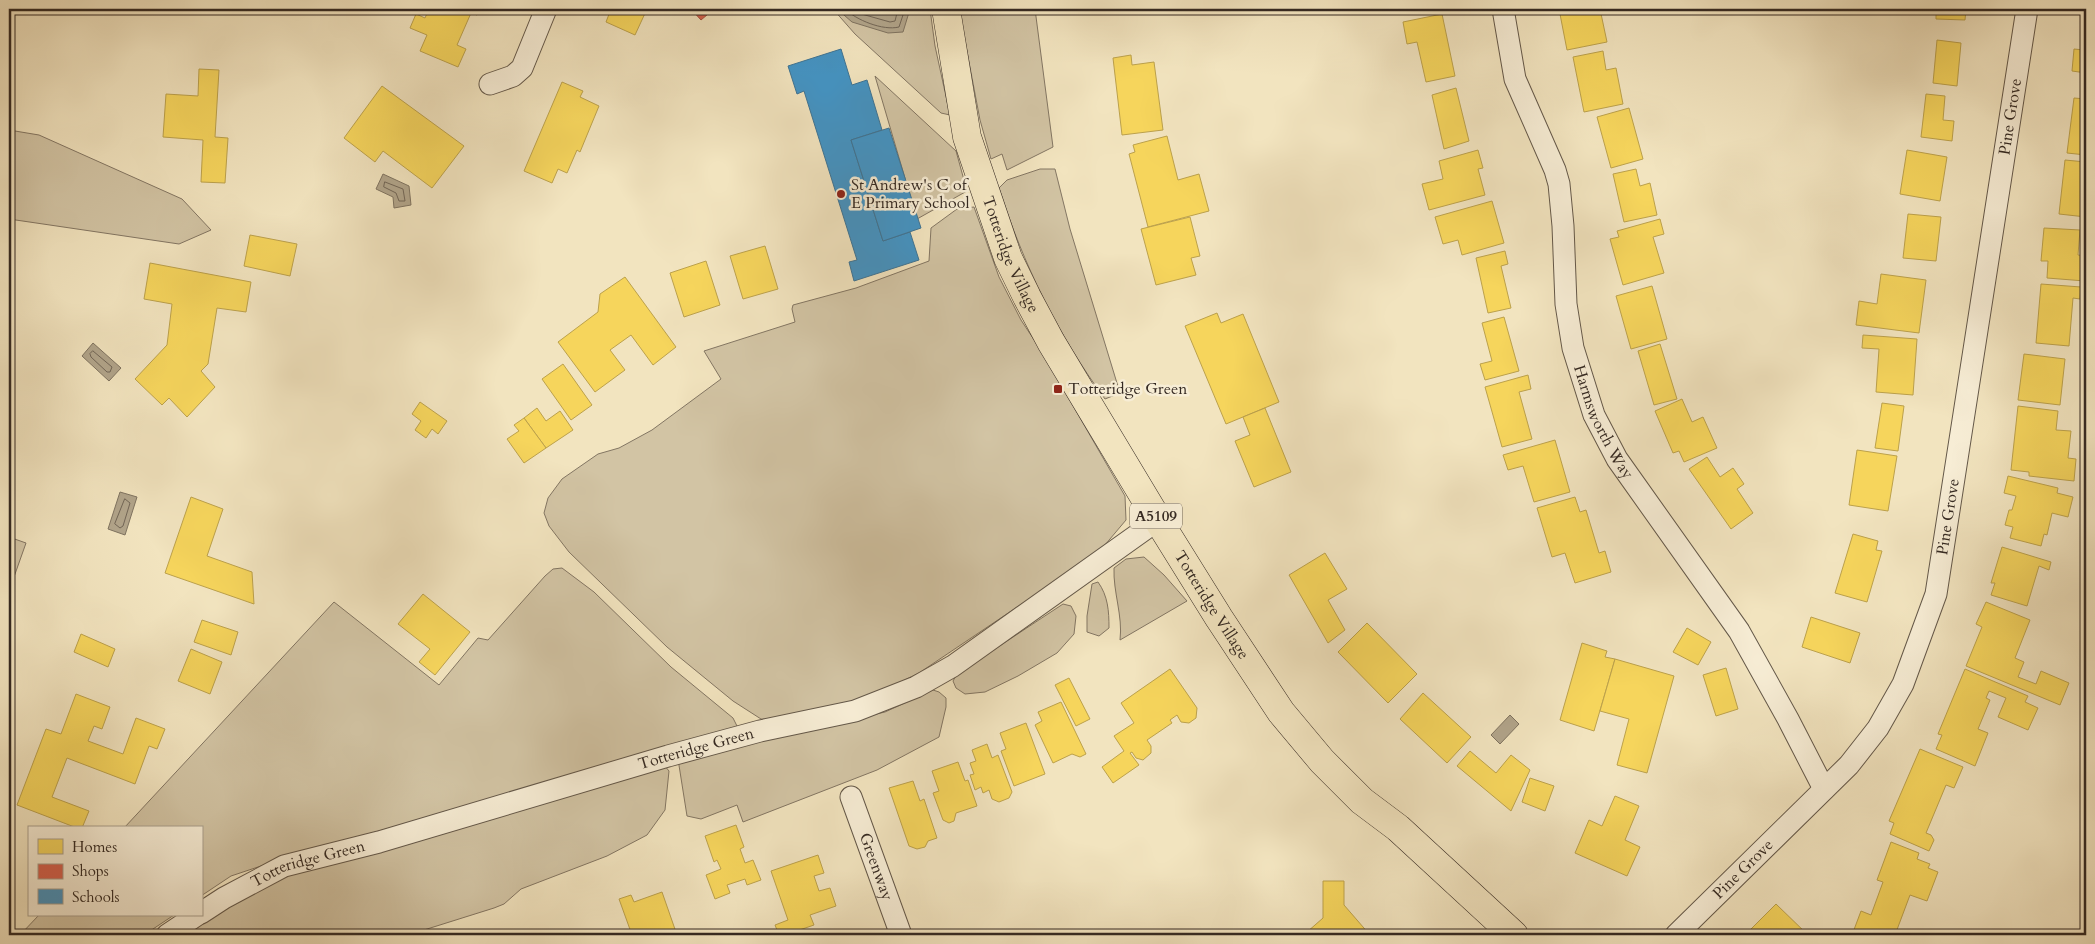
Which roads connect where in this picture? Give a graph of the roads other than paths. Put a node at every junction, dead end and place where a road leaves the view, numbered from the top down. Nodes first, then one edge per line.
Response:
1 (546, 9) edge
2 (946, 9) edge
3 (1503, 9) edge
4 (2027, 9) edge
5 (490, 84) dead end
6 (1158, 520) junction
7 (1824, 789) junction
8 (851, 797) dead end
9 (202, 912) edge
10 (196, 916) edge
11 (167, 935) edge
12 (902, 935) edge
13 (1514, 935) edge
14 (1676, 935) edge

1 - 5 street
2 - 6 main road, Totteridge Village / A5109
3 - 7 street, Harmsworth Way
4 - 7 street, Pine Grove
6 - 9 street, Totteridge Green
6 - 13 main road, Totteridge Village / A5109
7 - 14 street, Pine Grove
8 - 12 street, Greenway
10 - 11 street

